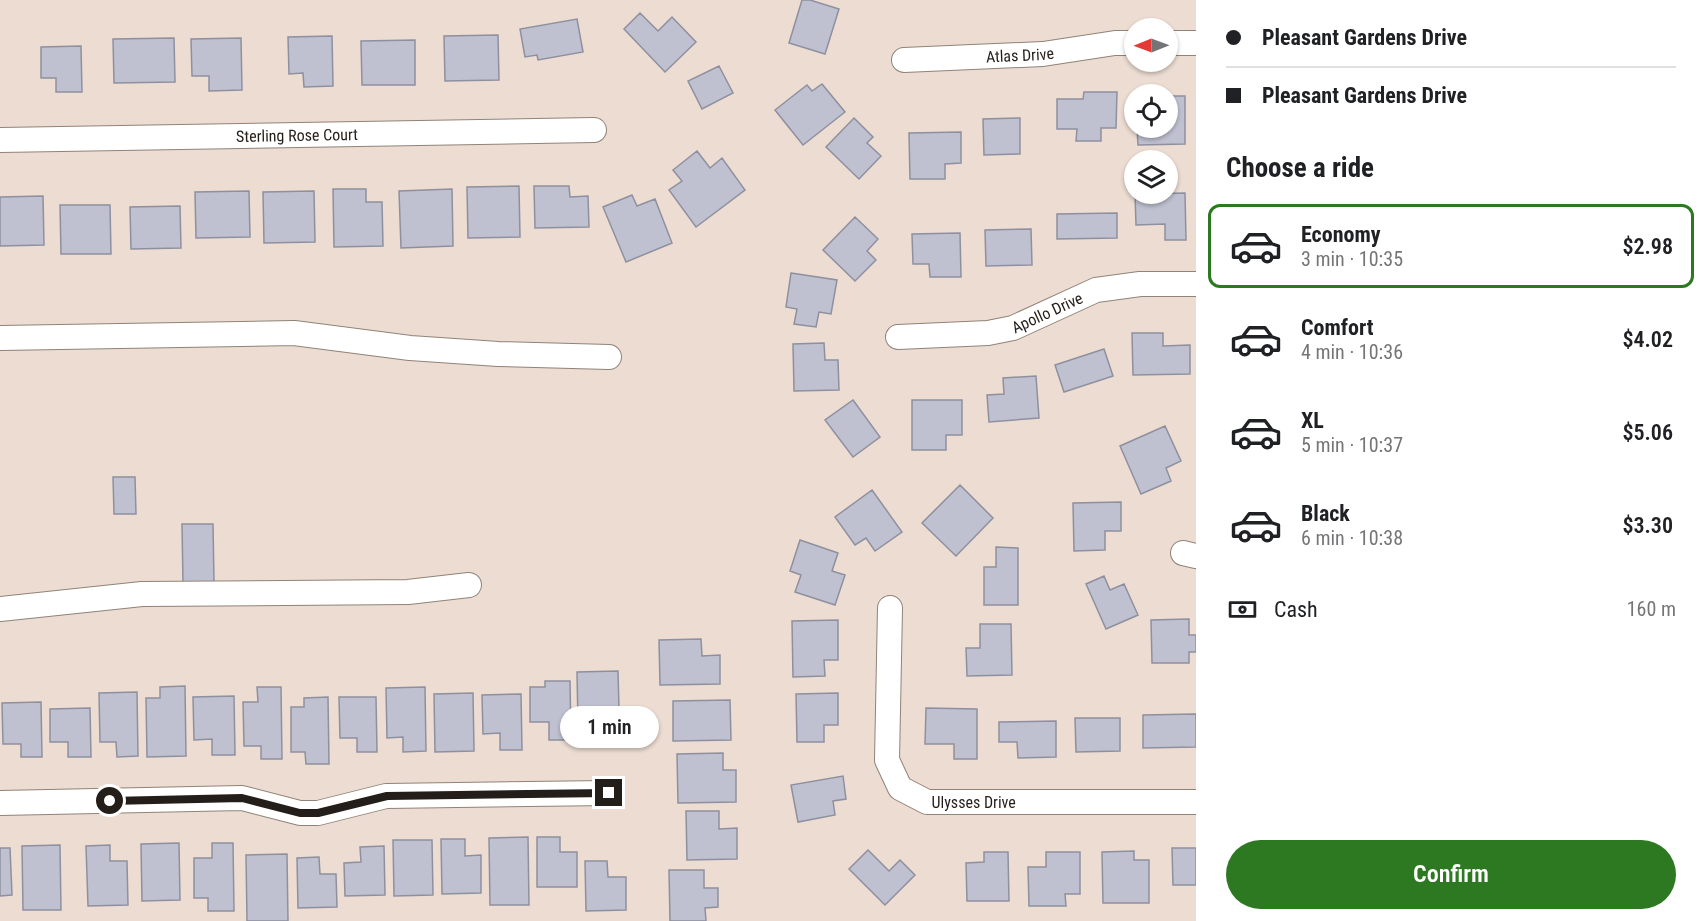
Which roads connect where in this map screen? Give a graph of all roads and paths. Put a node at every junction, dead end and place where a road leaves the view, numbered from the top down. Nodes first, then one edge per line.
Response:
1 (1124, 43) edge
2 (1178, 43) edge
3 (1196, 43) edge
4 (904, 60) dead end
5 (594, 130) dead end
6 (0, 140) edge
7 (1196, 284) edge
8 (898, 337) dead end
9 (0, 338) edge
10 (609, 357) dead end
11 (469, 585) dead end
12 (890, 608) dead end
13 (0, 609) edge
14 (609, 793) dead end
15 (1196, 802) edge
16 (0, 803) edge

1 - 4 street, Atlas Drive
2 - 3 street
5 - 6 street, Sterling Rose Court
7 - 8 street, Apollo Drive
9 - 10 street
11 - 13 street
12 - 15 street, Ulysses Drive
14 - 16 street

